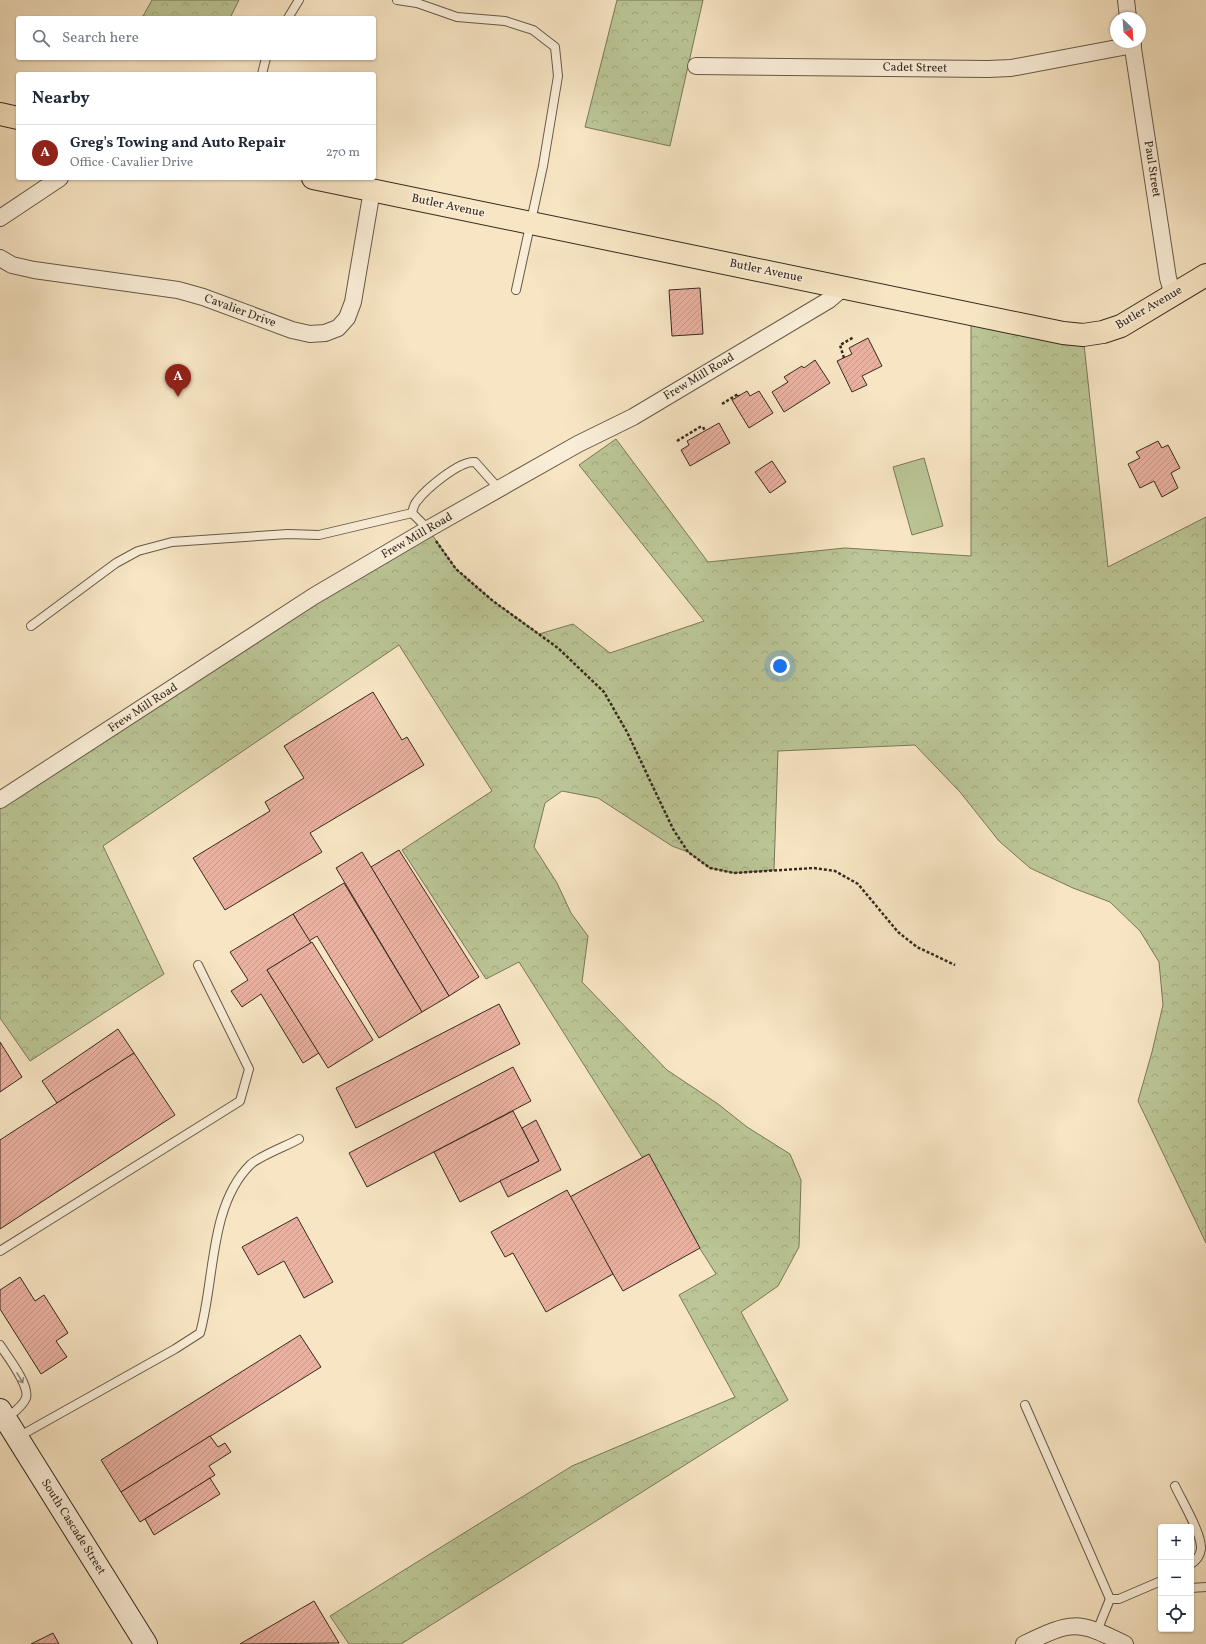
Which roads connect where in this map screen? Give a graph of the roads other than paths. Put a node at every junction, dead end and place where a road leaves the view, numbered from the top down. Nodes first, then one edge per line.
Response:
1 (299, 0) edge
2 (398, 0) edge
3 (1126, 0) edge
4 (1127, 12) edge
5 (289, 16) edge
6 (1112, 48) edge
7 (1133, 48) edge
8 (266, 60) edge
9 (696, 66) dead end
10 (262, 72) edge
11 (0, 114) edge
12 (16, 118) edge
13 (57, 180) edge
14 (323, 180) edge
15 (372, 190) junction
16 (0, 218) edge
17 (531, 223) junction
18 (0, 258) edge
19 (1206, 275) edge
20 (843, 288) junction
21 (516, 290) dead end
22 (1173, 295) junction
23 (499, 489) junction
24 (412, 513) junction
25 (428, 529) junction
26 (30, 626) dead end
27 (0, 800) edge
28 (198, 965) dead end
29 (299, 1139) dead end
30 (0, 1250) edge
31 (0, 1344) edge
32 (1025, 1404) dead end
33 (3, 1414) edge
34 (18, 1438) junction
35 (1175, 1486) dead end
36 (1194, 1563) edge
37 (1158, 1582) edge
38 (1149, 1586) junction
39 (1158, 1587) edge
40 (1206, 1587) edge
41 (1194, 1588) edge
42 (1110, 1599) junction
43 (1097, 1631) junction
44 (146, 1644) edge
45 (1024, 1644) edge
46 (1125, 1644) edge

1 - 5 lane
2 - 17 lane
3 - 4 street
6 - 9 street, Cadet Street
7 - 22 street, Paul Street
8 - 10 lane
11 - 12 main road
13 - 16 street
14 - 15 main road, Butler Avenue
15 - 17 main road, Butler Avenue
15 - 18 street, Cavalier Drive
17 - 20 main road, Butler Avenue
17 - 21 lane
19 - 22 main road, Butler Avenue
20 - 22 main road, Butler Avenue
20 - 23 street, Frew Mill Road
23 - 24 lane
23 - 25 street, Frew Mill Road
24 - 25 lane
24 - 26 lane
25 - 27 street, Frew Mill Road
28 - 30 lane
29 - 34 lane
31 -> 33 lane
32 - 42 lane
33 - 34 street, South Cascade Street
34 - 44 street, South Cascade Street
35 - 36 lane
37 - 38 lane
38 - 39 lane
38 - 42 lane
40 - 41 lane
42 - 43 lane
43 - 45 street
43 - 46 street

